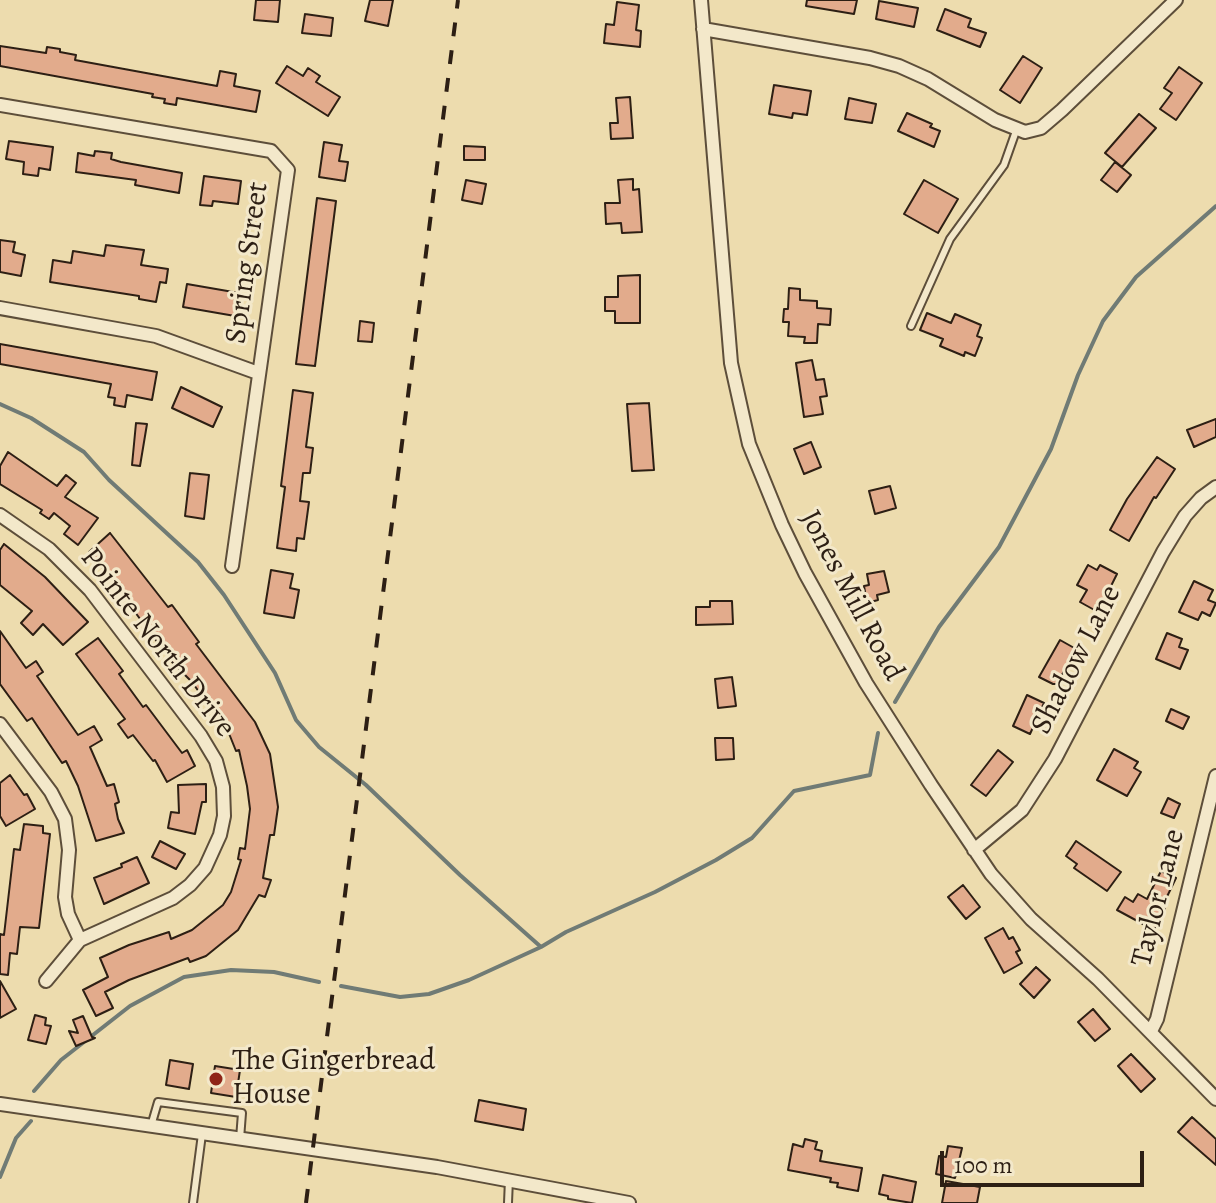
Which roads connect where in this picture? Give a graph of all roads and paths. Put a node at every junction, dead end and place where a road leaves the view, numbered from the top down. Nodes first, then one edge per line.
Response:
1 (701, 0) edge
2 (1176, 0) edge
3 (703, 29) junction
4 (0, 105) edge
5 (1016, 131) junction
6 (0, 308) edge
7 (911, 326) dead end
8 (258, 373) junction
9 (1216, 487) edge
10 (0, 515) edge
11 (232, 566) dead end
12 (0, 724) edge
13 (1216, 776) edge
14 (974, 850) junction
15 (80, 940) junction
16 (46, 981) dead end
17 (1151, 1031) junction
18 (1216, 1099) edge
19 (0, 1104) edge
20 (150, 1127) junction
21 (202, 1134) junction
22 (240, 1139) junction
23 (509, 1179) junction
24 (559, 1189) junction
25 (193, 1203) edge
26 (508, 1203) edge
27 (557, 1203) edge
28 (629, 1203) edge

1 - 3 street, Jones Mill Road
2 - 5 street
3 - 5 street
3 - 14 street, Jones Mill Road
4 - 8 street, Spring Street
5 - 7 lane
6 - 8 street
8 - 11 street, Spring Street
9 - 14 street, Shadow Lane
10 - 15 street, Pointe North Drive
12 - 15 street
13 - 17 street, Taylor Lane
14 - 17 street, Jones Mill Road
15 - 16 street, Pointe North Drive
17 - 18 street, Jones Mill Road
19 - 20 street
20 - 21 street
20 - 22 lane
21 - 22 street
21 - 25 lane
22 - 23 street
23 - 24 street
23 - 26 lane
24 - 27 street
24 - 28 street

